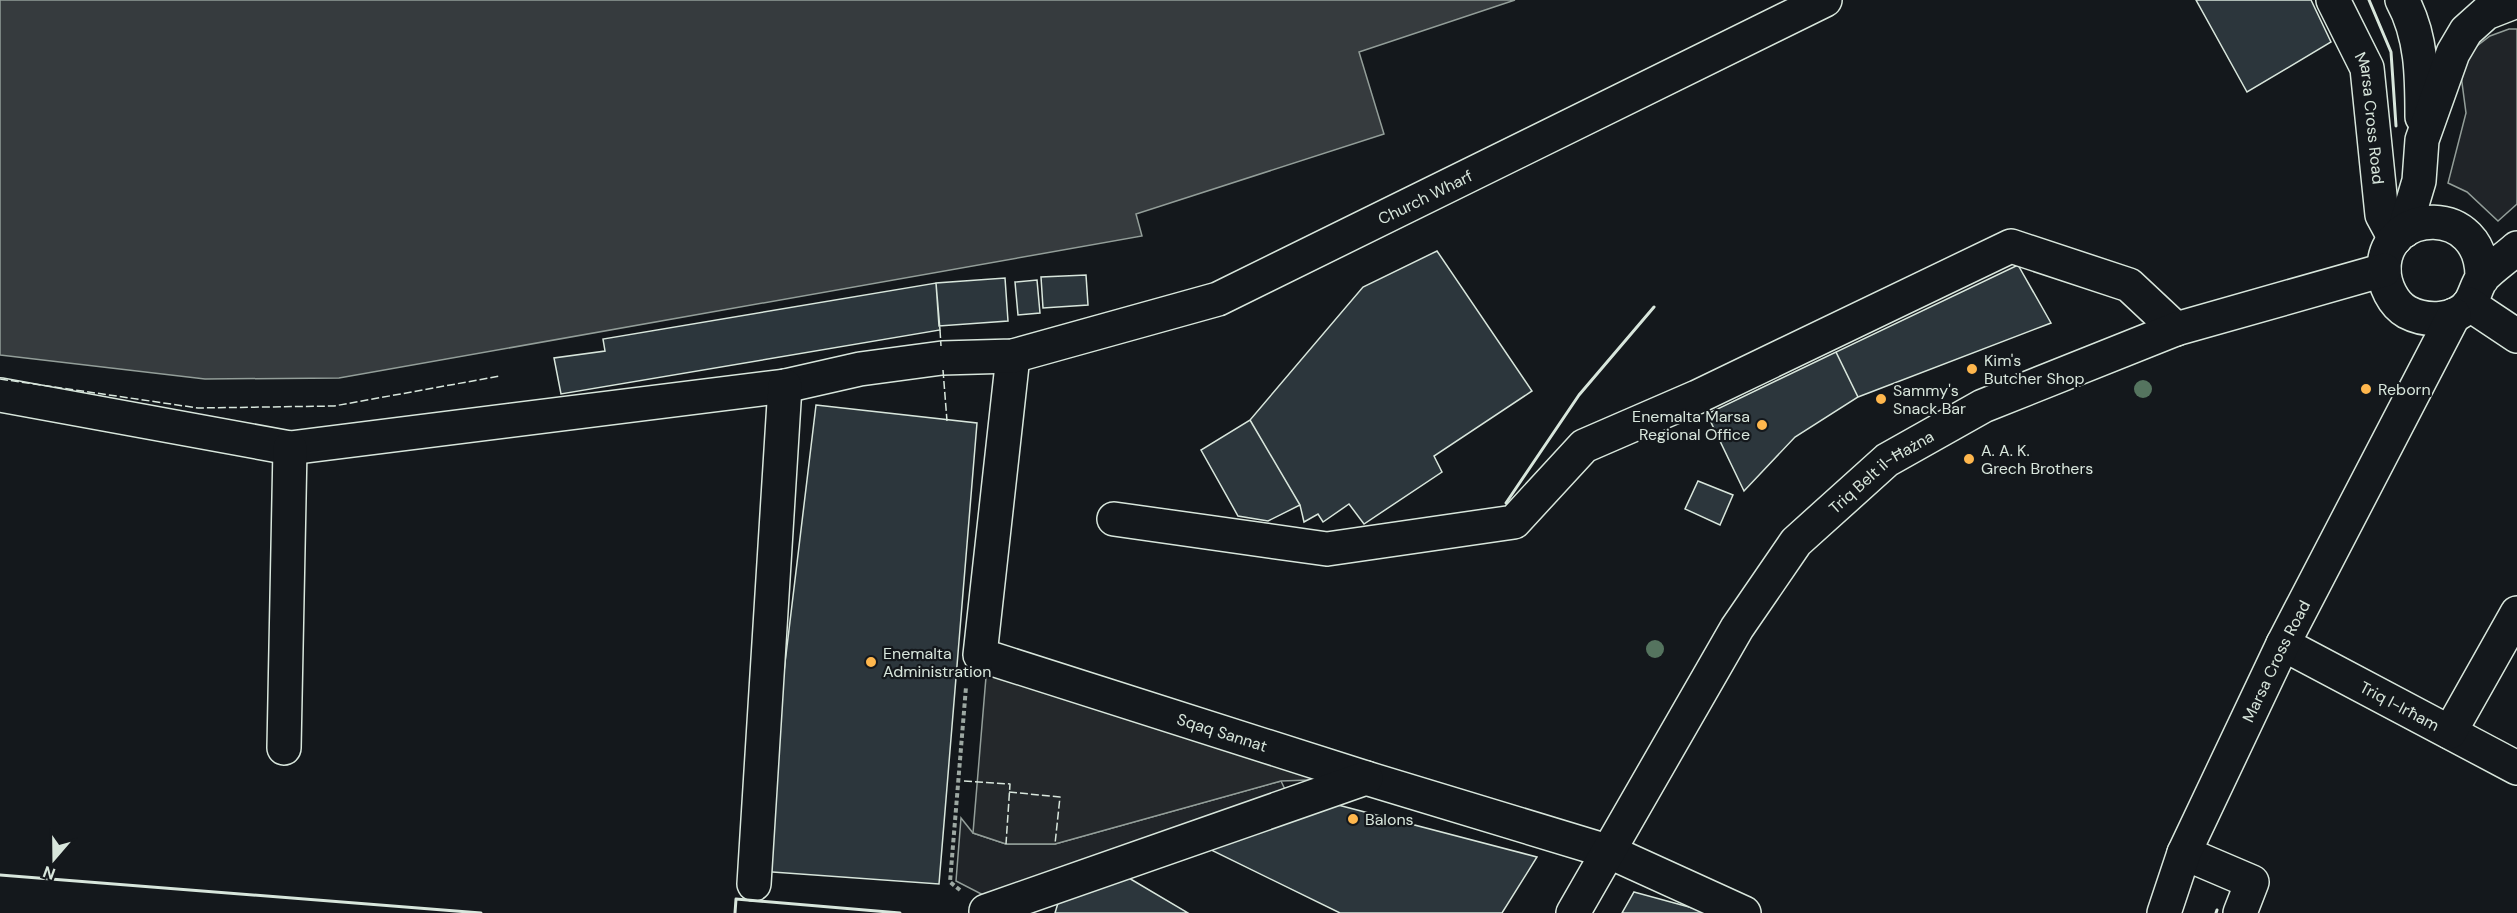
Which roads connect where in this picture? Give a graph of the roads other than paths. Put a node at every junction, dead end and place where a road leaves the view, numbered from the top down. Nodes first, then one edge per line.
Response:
1 (1826, 0) edge
2 (2333, 0) edge
3 (2402, 0) edge
4 (2517, 1) edge
5 (2422, 140) junction
6 (2400, 235) junction
7 (2517, 248) edge
8 (2384, 270) junction
9 (2468, 299) junction
10 (2417, 317) junction
11 (2176, 329) junction
12 (2517, 336) edge
13 (1013, 356) junction
14 (785, 386) junction
15 (0, 395) edge
16 (2403, 417) junction
17 (290, 448) junction
18 (1114, 519) dead end
19 (2517, 614) edge
20 (2283, 644) junction
21 (2450, 732) junction
22 (284, 748) dead end
23 (2517, 768) edge
24 (1366, 778) junction
25 (1610, 852) junction
26 (2184, 853) junction
27 (754, 884) dead end
28 (988, 913) edge
29 (1573, 913) edge
30 (1744, 913) edge
31 (2164, 913) edge
32 (2240, 913) edge

1 - 13 street, Church Wharf
2 - 6 street, Marsa Cross Road
3 - 5 street
4 - 5 street
5 - 6 street
6 - 8 street
6 - 9 street
7 - 9 street, Marsa Cross Road
8 - 10 street
8 - 11 street, Triq Belt il-Ħażna
9 - 10 street
9 - 12 street
9 - 16 street, Marsa Cross Road
10 - 16 street, Marsa Cross Road
11 - 18 street
11 - 25 street, Triq Belt il-Ħażna
13 - 14 street, Church Wharf
13 - 24 street, Sqaq Sannat
14 - 17 street, Church Wharf
14 - 27 street
15 - 17 street, Church Wharf
16 - 20 street, Marsa Cross Road
17 - 22 street
19 - 21 street
20 - 21 street, Triq l-Irħam
20 - 26 street, Marsa Cross Road
21 - 23 street, Triq l-Irħam
24 - 25 street, Sqaq Sannat
24 - 28 street
25 - 29 street, Triq Belt il-Ħażna
25 - 30 street, Sqaq Sannat
26 - 31 street, Marsa Cross Road
26 - 32 street

